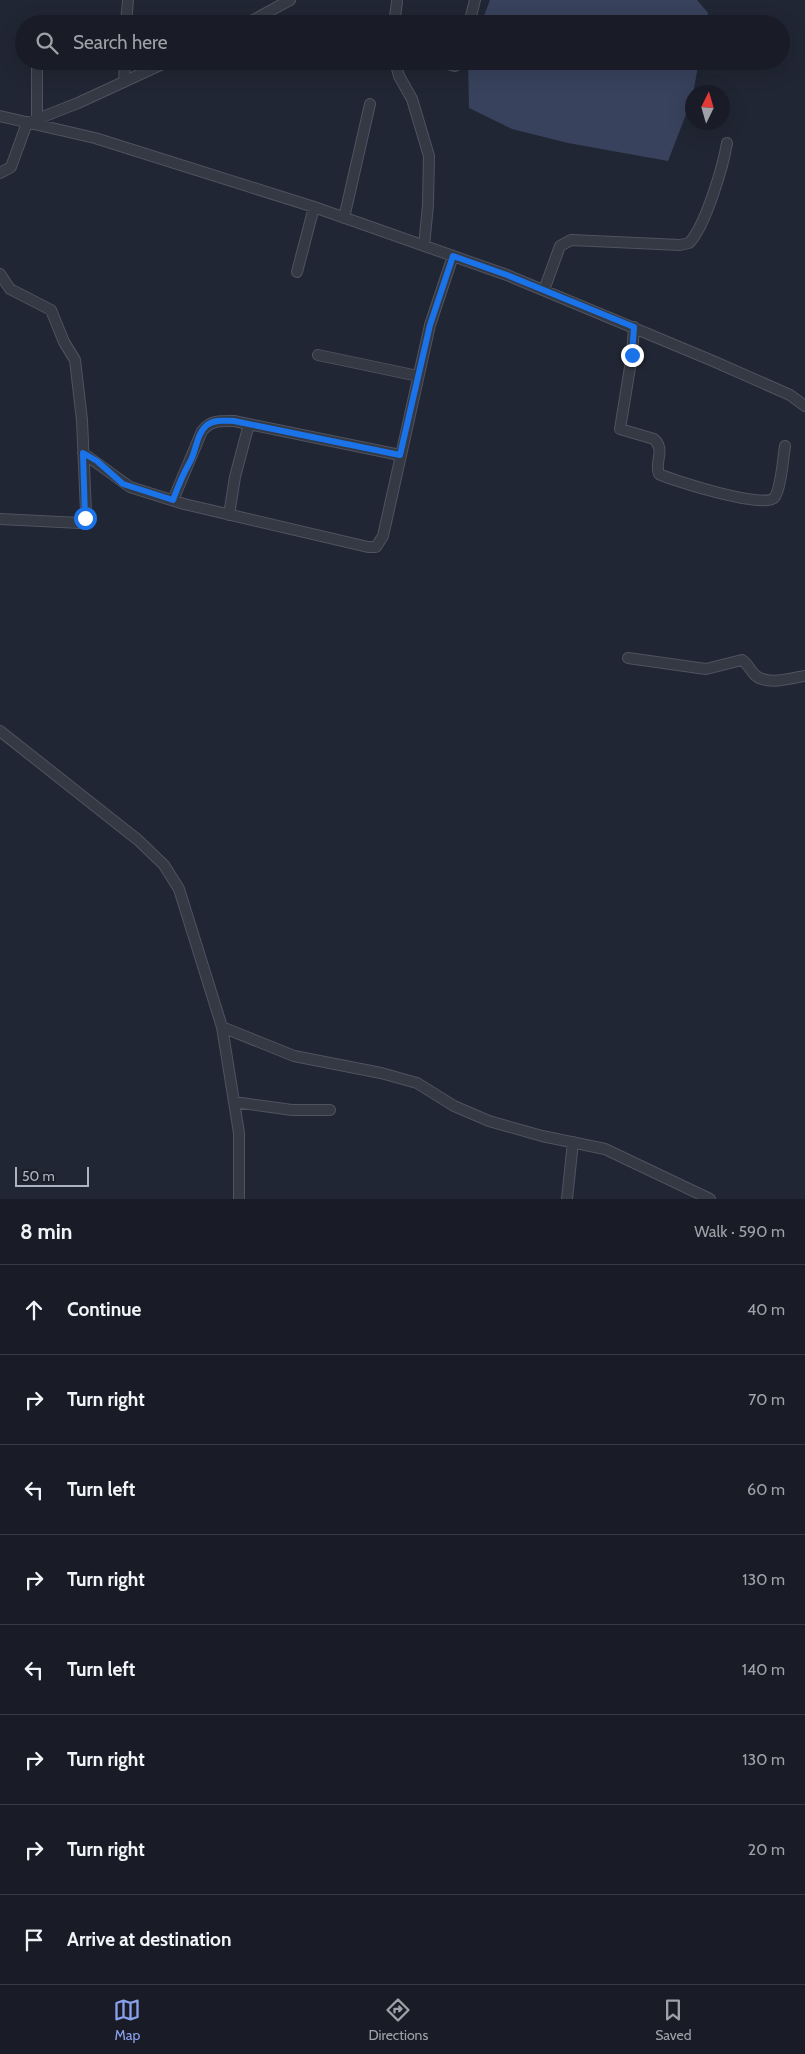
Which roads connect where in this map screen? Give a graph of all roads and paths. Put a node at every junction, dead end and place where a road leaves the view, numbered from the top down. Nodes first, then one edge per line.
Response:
1 (128, 0) edge
2 (290, 0) edge
3 (475, 0) edge
4 (397, 2) dead end
5 (127, 15) edge
6 (262, 15) edge
7 (395, 15) edge
8 (471, 15) edge
9 (37, 70) edge
10 (125, 70) edge
11 (150, 70) edge
12 (397, 70) edge
13 (124, 82) junction
14 (370, 104) dead end
15 (0, 116) edge
16 (38, 118) junction
17 (27, 122) junction
18 (727, 143) dead end
19 (0, 173) edge
20 (314, 208) junction
21 (344, 218) junction
22 (424, 246) junction
23 (453, 256) junction
24 (297, 272) dead end
25 (0, 274) edge
26 (544, 290) junction
27 (634, 327) junction
28 (318, 355) dead end
29 (418, 376) junction
30 (805, 406) edge
31 (249, 424) junction
32 (785, 446) dead end
33 (83, 453) junction
34 (400, 455) junction
35 (173, 500) junction
36 (229, 515) junction
37 (0, 519) edge
38 (628, 658) dead end
39 (805, 676) edge
40 (0, 731) edge
41 (222, 1027) junction
42 (234, 1102) junction
43 (330, 1110) dead end
44 (573, 1142) junction
45 (239, 1199) edge
46 (567, 1199) edge
47 (710, 1199) edge

1 - 5 street
2 - 6 street
3 - 8 street
4 - 7 street
9 - 16 street
10 - 13 street
11 - 13 street
12 - 22 street
13 - 16 street
14 - 21 street
15 - 17 street
16 - 17 street
17 - 19 street
17 - 20 street
18 - 26 street
20 - 21 street
20 - 24 street
21 - 22 street
22 - 23 street
23 - 26 street
23 - 29 street
25 - 33 street
26 - 27 street
27 - 30 street
27 - 32 street
28 - 29 street
29 - 34 street
31 - 34 street
31 - 35 street
31 - 36 street
33 - 35 street
33 - 37 street
34 - 36 street
35 - 36 street
38 - 39 street
40 - 41 street
41 - 42 street
41 - 44 street
42 - 43 street
42 - 45 street
44 - 46 street
44 - 47 street

